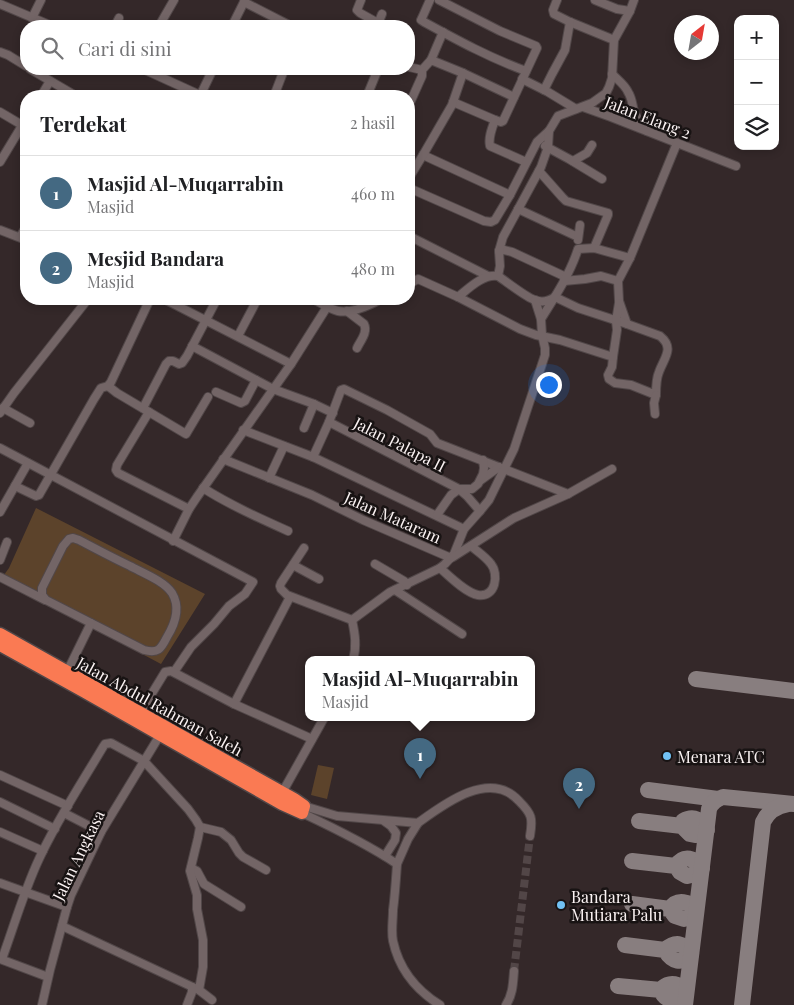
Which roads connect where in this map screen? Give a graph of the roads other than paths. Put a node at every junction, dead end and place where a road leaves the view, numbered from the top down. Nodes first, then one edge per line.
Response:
1 (41, 0) edge
2 (174, 0) edge
3 (362, 0) edge
4 (430, 0) edge
5 (439, 0) edge
6 (557, 0) edge
7 (595, 0) edge
8 (634, 0) edge
9 (244, 1) edge
10 (0, 4) edge
11 (630, 11) junction
12 (382, 14) dead end
13 (32, 18) junction
14 (37, 20) edge
15 (163, 20) edge
16 (235, 20) edge
17 (280, 20) edge
18 (371, 20) edge
19 (379, 20) edge
20 (570, 22) junction
21 (443, 32) junction
22 (614, 40) junction
23 (0, 52) edge
24 (431, 60) junction
25 (20, 62) edge
26 (415, 68) edge
27 (422, 70) junction
28 (463, 73) junction
29 (612, 74) junction
30 (40, 75) edge
31 (156, 75) edge
32 (210, 75) edge
33 (282, 75) edge
34 (376, 75) edge
35 (524, 75) junction
36 (50, 81) junction
37 (45, 90) edge
38 (66, 90) edge
39 (188, 90) edge
40 (203, 90) edge
41 (276, 90) edge
42 (369, 90) edge
43 (544, 90) junction
44 (415, 92) edge
45 (514, 96) junction
46 (563, 101) junction
47 (453, 102) junction
48 (579, 108) junction
49 (0, 112) edge
50 (558, 116) junction
51 (20, 120) edge
52 (495, 120) junction
53 (20, 129) edge
54 (648, 131) junction
55 (549, 132) junction
56 (537, 142) junction
57 (677, 143) junction
58 (592, 145) dead end
59 (548, 147) junction
60 (423, 155) junction
61 (573, 161) junction
62 (0, 162) edge
63 (526, 162) junction
64 (736, 166) dead end
65 (415, 168) edge
66 (540, 171) junction
67 (602, 179) dead end
68 (415, 191) edge
69 (510, 195) junction
70 (518, 209) junction
71 (580, 225) dead end
72 (0, 230) edge
73 (20, 237) edge
74 (578, 237) junction
75 (415, 239) edge
76 (578, 248) junction
77 (594, 248) junction
78 (498, 251) junction
79 (630, 258) junction
80 (488, 276) junction
81 (498, 276) junction
82 (415, 278) edge
83 (418, 279) junction
84 (565, 279) junction
85 (415, 281) edge
86 (618, 281) junction
87 (458, 297) junction
88 (555, 297) junction
89 (535, 300) junction
90 (619, 301) junction
91 (83, 305) edge
92 (147, 305) edge
93 (176, 305) edge
94 (214, 305) edge
95 (254, 305) edge
96 (367, 305) edge
97 (327, 306) joint
98 (347, 311) junction
99 (541, 319) junction
100 (205, 320) junction
101 (616, 320) junction
102 (627, 324) junction
103 (542, 335) junction
104 (238, 336) junction
105 (192, 346) junction
106 (357, 348) dead end
107 (613, 357) junction
108 (291, 364) junction
109 (256, 380) junction
110 (108, 386) junction
111 (273, 389) junction
112 (216, 392) dead end
113 (656, 395) junction
114 (208, 397) dead end
115 (314, 404) junction
116 (146, 410) junction
117 (2, 411) edge
118 (333, 413) junction
119 (655, 414) dead end
120 (329, 422) junction
121 (30, 423) dead end
122 (304, 428) dead end
123 (243, 430) junction
124 (284, 446) junction
125 (0, 448) edge
126 (313, 457) junction
127 (223, 459) junction
128 (483, 460) junction
129 (28, 463) junction
130 (502, 468) junction
131 (612, 469) dead end
132 (51, 475) junction
133 (269, 478) junction
134 (481, 480) junction
135 (15, 486) junction
136 (203, 488) junction
137 (459, 489) junction
138 (568, 494) junction
139 (189, 509) junction
140 (480, 511) junction
141 (0, 512) edge
142 (437, 515) junction
143 (464, 529) junction
144 (288, 531) dead end
145 (173, 541) junction
146 (8, 542) dead end
147 (471, 546) junction
148 (304, 548) dead end
149 (451, 558) junction
150 (0, 560) edge
151 (293, 564) junction
152 (374, 564) dead end
153 (440, 568) junction
154 (0, 577) edge
155 (319, 579) dead end
156 (407, 584) junction
157 (395, 590) junction
158 (290, 597) junction
159 (46, 600) junction
160 (352, 620) junction
161 (91, 623) junction
162 (0, 634) edge
163 (462, 634) dead end
164 (7, 645) edge
165 (354, 656) edge
166 (67, 672) junction
167 (174, 672) junction
168 (234, 704) junction
169 (140, 713) junction
170 (322, 721) edge
171 (160, 735) junction
172 (312, 739) junction
173 (201, 753) junction
174 (144, 761) junction
175 (0, 775) edge
176 (282, 793) junction
177 (0, 802) edge
178 (66, 809) junction
179 (303, 810) junction
180 (383, 820) junction
181 (418, 823) junction
182 (200, 827) junction
183 (55, 830) junction
184 (0, 832) edge
185 (101, 832) junction
186 (530, 836) tunnel mouth
187 (43, 851) junction
188 (385, 856) junction
189 (397, 864) junction
190 (266, 870) dead end
191 (0, 883) edge
192 (200, 885) junction
193 (26, 891) junction
194 (67, 907) junction
195 (241, 907) dead end
196 (62, 926) junction
197 (1, 959) edge
198 (514, 971) tunnel mouth
199 (48, 977) junction
200 (195, 989) junction
201 (212, 1000) dead end
202 (42, 1005) edge
203 (187, 1005) edge
204 (440, 1005) edge
205 (506, 1005) edge

1 - 13 street
2 - 15 street
3 - 18 street
4 - 21 street, Jalan Elang 2
5 - 35 street
6 - 20 street
7 - 11 street
8 - 11 street
9 - 16 street
9 - 17 street
10 - 13 street
11 - 22 street
12 - 19 street
13 - 14 street
20 - 22 street
20 - 43 street
21 - 24 street
21 - 35 street, Jalan Elang 2
22 - 29 street
23 - 25 street
24 - 27 street
24 - 28 street
26 - 27 street
27 - 44 street
28 - 45 street
28 - 47 street
29 - 48 street
29 - 54 street
30 - 36 street
31 - 39 street
32 - 40 street
33 - 41 street
34 - 42 street
35 - 43 street, Jalan Elang 2
35 - 45 street
36 - 37 street
36 - 38 street
43 - 46 street, Jalan Elang 2
45 - 52 street
46 - 48 street, Jalan Elang 2
46 - 50 street
47 - 52 street
47 - 60 street
48 - 50 street
48 - 54 street, Jalan Elang 2
49 - 51 street
50 - 55 street
52 - 63 street
53 - 62 street
54 - 57 street, Jalan Elang 2
55 - 56 street
55 - 59 street
56 - 59 street
56 - 63 street
57 - 64 street, Jalan Elang 2
57 - 79 street
58 - 61 street
59 - 61 street
59 - 66 street
60 - 65 street
60 - 69 street
61 - 67 street
63 - 69 street
66 - 70 street
66 - 77 street
68 - 69 street
70 - 74 street
70 - 78 street
71 - 74 street
72 - 73 street
74 - 76 street
75 - 80 street
76 - 77 street
76 - 84 street
77 - 79 street
78 - 81 street
78 - 84 street
79 - 86 street
80 - 81 street
80 - 87 street
81 - 89 street
82 - 83 street
83 - 85 street
83 - 87 street
84 - 86 street
84 - 88 street
86 - 90 street
87 - 103 street
88 - 89 street
88 - 99 street
88 - 101 street
89 - 99 street
90 - 101 street
90 - 102 street
91 - 117 street
92 - 110 street
93 - 100 street
94 - 100 street
95 - 104 street
96 - 98 street
97 - 98 street
97 - 108 street
98 - 106 street
99 - 103 street
100 - 104 street
100 - 105 street
101 - 102 street
101 - 107 street
102 - 113 street
103 - 107 street
103 - 130 street
104 - 108 street
105 - 109 street
105 - 116 street
107 - 113 street
108 - 111 street
109 - 111 street
109 - 112 street
110 - 116 street
110 - 132 street
111 - 115 street
111 - 123 street
113 - 119 street
114 - 116 street
115 - 118 street
115 - 122 street
116 - 139 street
117 - 121 street
118 - 120 street
118 - 128 street
120 - 126 street
120 - 137 street, Jalan Palapa II
123 - 124 street
123 - 127 street
124 - 126 street
124 - 133 street
125 - 129 street
126 - 142 street
127 - 133 street, Jalan Mataram
127 - 136 street
128 - 130 street
128 - 134 street
129 - 132 street
129 - 135 street
130 - 134 street
130 - 138 street
130 - 140 street
131 - 138 street
132 - 135 street
132 - 145 street
133 - 149 street, Jalan Mataram
134 - 137 street
135 - 141 street
136 - 139 street
136 - 144 street
137 - 140 street, Jalan Palapa II
137 - 142 street
138 - 147 street
139 - 145 street
140 - 143 street
142 - 143 street
143 - 149 street
145 - 167 street
146 - 150 street
147 - 149 street
147 - 153 street
148 - 151 street
149 - 153 street, Jalan Mataram
151 - 155 street
151 - 158 street
152 - 156 street
153 - 156 street, Jalan Mataram
154 - 159 street
156 - 157 street, Jalan Mataram
157 - 160 street, Jalan Mataram
157 - 163 street
158 - 160 street
158 - 168 street
159 - 161 street
159 - 161 street
160 - 165 street
161 - 166 street
162 - 164 highway, Jalan Abdul Rahman Saleh
164 - 166 highway, Jalan Abdul Rahman Saleh
164 - 171 highway, Jalan Abdul Rahman Saleh
166 - 169 highway, Jalan Abdul Rahman Saleh
167 - 168 street
167 - 169 street
168 - 172 street
169 - 173 highway, Jalan Abdul Rahman Saleh
170 - 172 street
171 - 173 highway, Jalan Abdul Rahman Saleh
171 - 174 street, Jalan Angkasa
172 - 176 street
173 - 176 highway, Jalan Abdul Rahman Saleh
173 - 179 highway, Jalan Abdul Rahman Saleh
174 - 178 street, Jalan Angkasa
174 - 182 street, Jalan Angkasa
174 - 185 street, Jalan Angkasa
175 - 178 street
176 - 179 highway, Jalan Abdul Rahman Saleh
177 - 183 street
178 - 183 street, Jalan Angkasa
178 - 185 street
179 - 180 street, Jalan Abdul Rahman Saleh
179 - 188 street, Jalan Abdul Rahman Saleh
180 - 181 street, Jalan Abdul Rahman Saleh
180 - 188 street
181 - 186 street
181 - 189 street
182 - 190 street
182 - 192 street
183 - 187 street, Jalan Angkasa
184 - 187 street
185 - 194 street, Jalan Angkasa
187 - 193 street, Jalan Angkasa
188 - 189 street, Jalan Abdul Rahman Saleh
189 - 204 street
191 - 193 street
192 - 195 street
192 - 200 street
193 - 194 street
193 - 197 street, Jalan Angkasa
194 - 196 street, Jalan Angkasa
196 - 199 street, Jalan Angkasa
196 - 200 street
197 - 199 street, Jalan Angkasa
198 - 205 street
199 - 202 street
200 - 201 street
200 - 203 street

